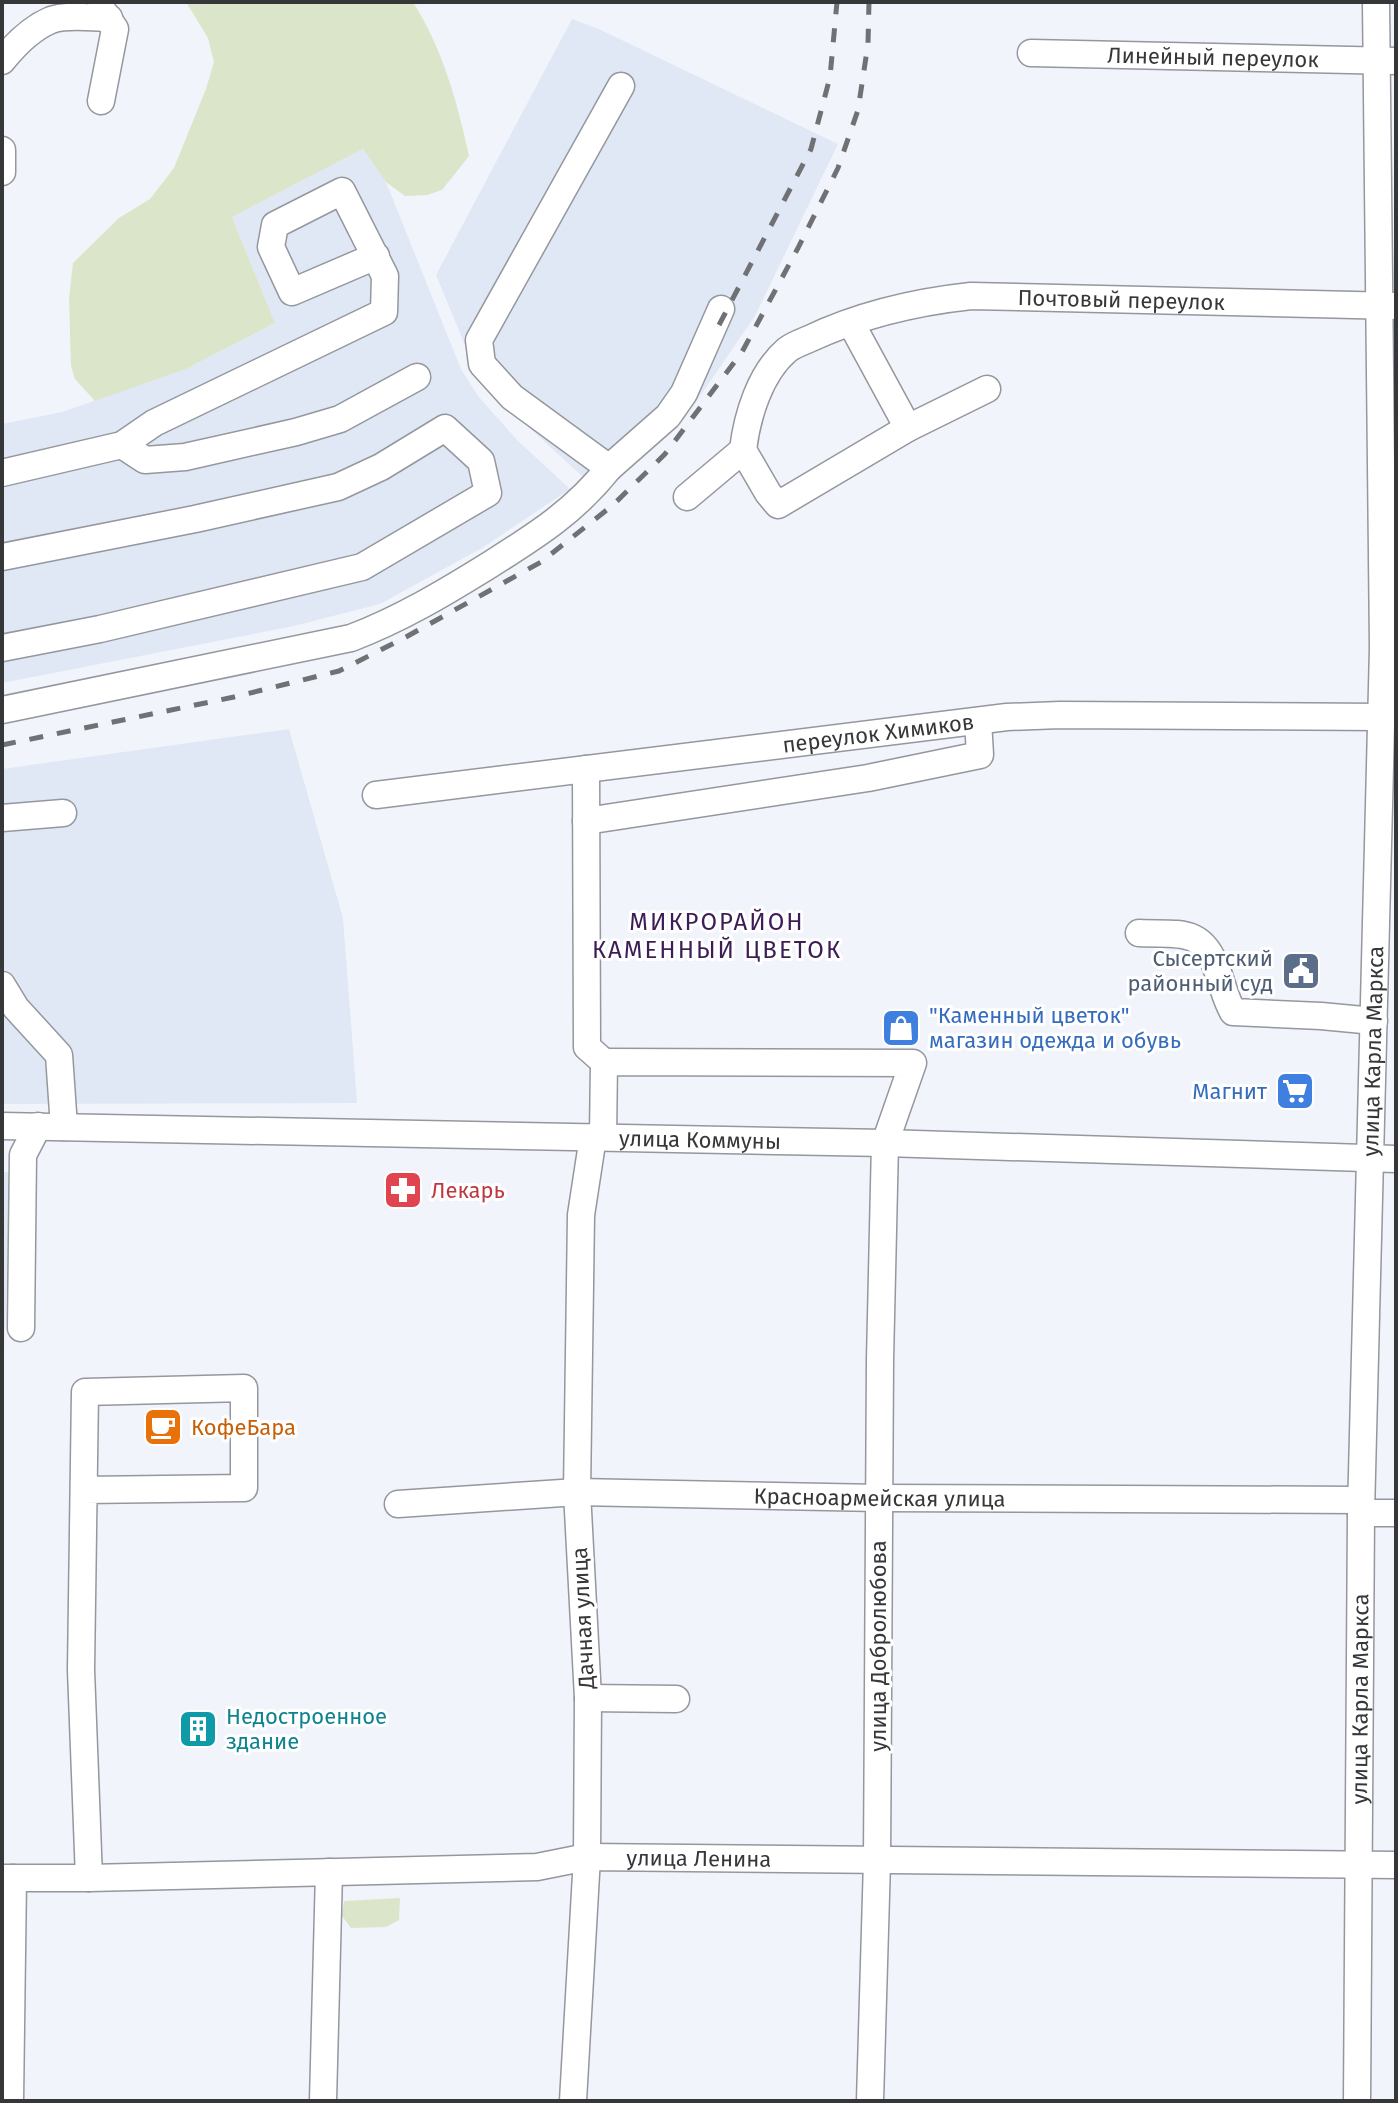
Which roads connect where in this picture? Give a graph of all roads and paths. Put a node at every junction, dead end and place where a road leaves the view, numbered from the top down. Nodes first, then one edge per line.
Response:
1 (1376, 2) edge
2 (103, 10) edge
3 (1031, 53) dead end
4 (2, 61) edge
5 (1386, 61) edge
6 (621, 86) dead end
7 (101, 101) dead end
8 (2, 150) edge
9 (2, 172) edge
10 (376, 256) dead end
11 (1388, 306) edge
12 (721, 309) dead end
13 (851, 323) junction
14 (417, 377) dead end
15 (987, 389) dead end
16 (908, 428) junction
17 (122, 445) junction
18 (743, 450) junction
19 (609, 468) junction
20 (2, 473) edge
21 (687, 497) dead end
22 (2, 557) edge
23 (1389, 559) edge
24 (1390, 645) edge
25 (2, 648) edge
26 (2, 710) edge
27 (1382, 717) junction
28 (978, 721) junction
29 (586, 769) junction
30 (376, 795) dead end
31 (63, 813) dead end
32 (2, 818) edge
33 (586, 821) junction
34 (1139, 933) dead end
35 (2, 985) edge
36 (1374, 1021) junction
37 (604, 1062) junction
38 (2, 1126) edge
39 (51, 1126) junction
40 (598, 1137) junction
41 (885, 1143) junction
42 (1369, 1158) junction
43 (1396, 1159) edge
44 (21, 1328) dead end
45 (84, 1490) junction
46 (577, 1492) junction
47 (879, 1498) junction
48 (398, 1504) dead end
49 (1361, 1506) junction
50 (1396, 1513) edge
51 (588, 1698) junction
52 (676, 1699) dead end
53 (587, 1857) junction
54 (877, 1861) junction
55 (1358, 1865) junction
56 (1396, 1865) edge
57 (329, 1872) junction
58 (8, 1878) edge
59 (89, 1878) junction
60 (10, 2101) edge
61 (323, 2101) edge
62 (573, 2101) edge
63 (870, 2101) edge
64 (1357, 2101) edge

1 - 5 street, улица Карла Маркса
2 - 4 street
2 - 7 street
3 - 5 street, Линейный переулок
5 - 11 street, улица Карла Маркса
6 - 19 street
8 - 9 street
10 - 17 street
11 - 13 street, Почтовый переулок
11 - 23 street, улица Карла Маркса
12 - 19 street
13 - 16 street
13 - 18 street, Почтовый переулок
14 - 17 street
15 - 16 street
16 - 18 street
17 - 20 street
18 - 21 street
19 - 26 street
22 - 25 street
23 - 24 street, улица Карла Маркса
24 - 27 street, улица Карла Маркса
27 - 28 street, переулок Химиков
27 - 36 street, улица Карла Маркса
28 - 29 street, переулок Химиков
28 - 33 street
29 - 30 street, переулок Химиков
29 - 33 street
31 - 32 street
33 - 37 street
34 - 36 street
35 - 39 street
36 - 42 street, улица Карла Маркса
37 - 40 street, Дачная улица
37 - 41 street, улица Добролюбова
38 - 39 street, улица Коммуны
39 - 40 street, улица Коммуны
39 - 44 street
40 - 41 street, улица Коммуны
40 - 46 street, Дачная улица
41 - 42 street, улица Коммуны
41 - 47 street, улица Добролюбова
42 - 43 street, улица Коммуны
42 - 49 street, улица Карла Маркса
45 - 45 street
45 - 59 street
46 - 47 street, Красноармейская улица
46 - 48 street, Красноармейская улица
46 - 51 street, Дачная улица
47 - 49 street, Красноармейская улица
47 - 54 street, улица Добролюбова
49 - 50 street, Красноармейская улица
49 - 55 street, улица Карла Маркса
51 - 52 street
51 - 53 street, Дачная улица
53 - 54 street, улица Ленина
53 - 57 street, улица Ленина
53 - 62 street, Дачная улица
54 - 55 street, улица Ленина
54 - 63 street, улица Добролюбова
55 - 56 street, улица Ленина
55 - 64 street, улица Карла Маркса
57 - 59 street, улица Ленина
57 - 61 street
58 - 59 street, улица Ленина
58 - 60 street

